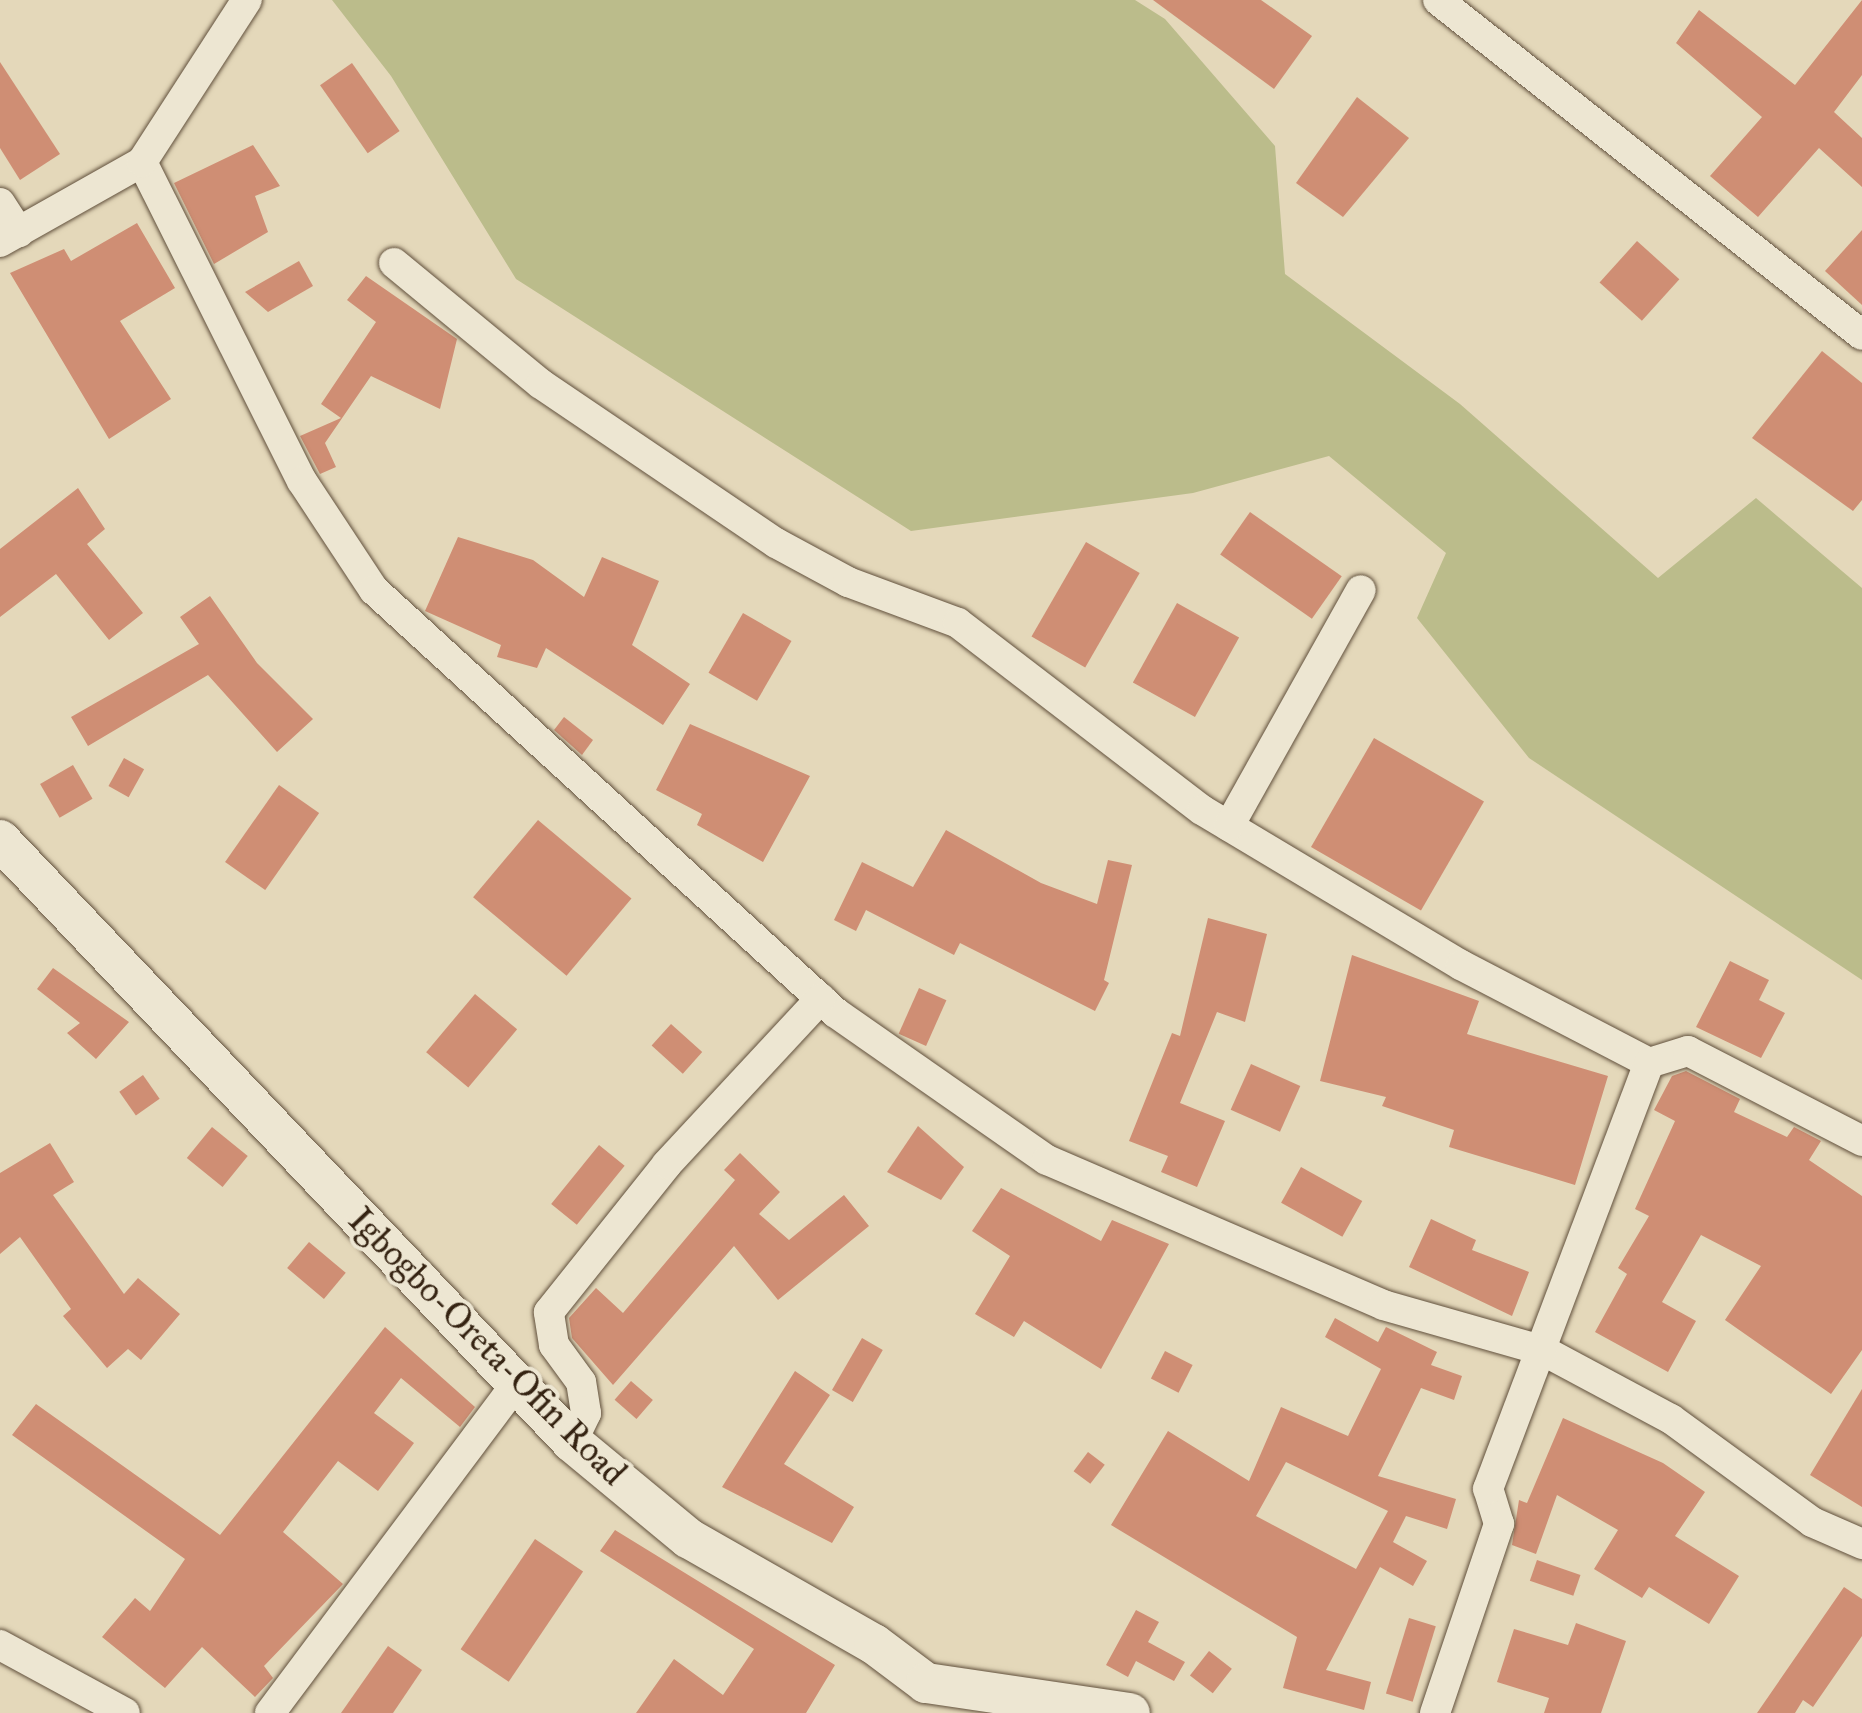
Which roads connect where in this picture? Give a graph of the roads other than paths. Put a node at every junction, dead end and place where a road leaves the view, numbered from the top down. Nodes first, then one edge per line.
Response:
1 (248, 0) edge
2 (1438, 0) edge
3 (1470, 10) edge
4 (142, 162) junction
5 (0, 203) edge
6 (10, 237) edge
7 (394, 264) dead end
8 (1862, 335) edge
9 (1361, 590) dead end
10 (1229, 826) junction
11 (0, 840) edge
12 (821, 998) junction
13 (1649, 1063) junction
14 (1862, 1140) edge
15 (1544, 1351) junction
16 (516, 1384) junction
17 (572, 1442) junction
18 (1862, 1544) edge
19 (0, 1645) edge
20 (125, 1713) edge
21 (270, 1713) edge
22 (1130, 1713) edge
23 (1435, 1713) edge

1 - 4 street
2 - 3 street
3 - 8 street
4 - 6 street
4 - 12 street
5 - 6 street
7 - 10 street
9 - 10 street
10 - 13 street
11 - 16 street, Igbogbo-Oreta-Ofin Road
12 - 15 street
12 - 17 street
13 - 14 street
13 - 15 street
15 - 18 street
15 - 23 street
16 - 17 street, Igbogbo-Oreta-Ofin Road
16 - 21 street
17 - 22 street, Igbogbo-Oreta-Ofin Road
19 - 20 street

